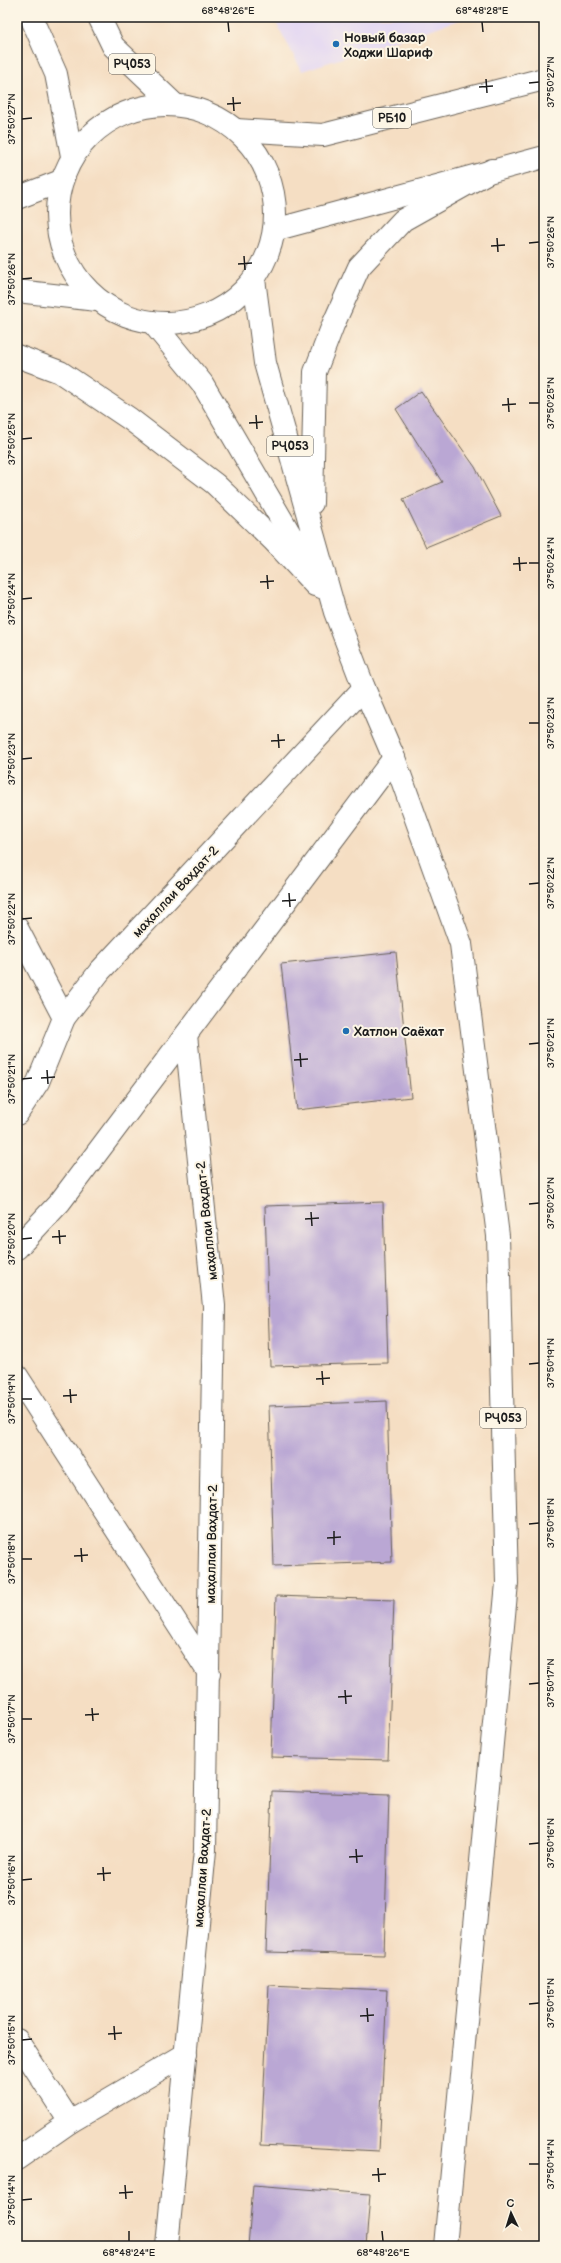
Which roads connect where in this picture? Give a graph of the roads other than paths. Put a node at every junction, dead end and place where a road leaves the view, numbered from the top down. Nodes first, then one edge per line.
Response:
1 (31, 17) edge
2 (99, 17) edge
3 (544, 79) edge
4 (175, 104) junction
5 (236, 130) junction
6 (72, 156) junction
7 (544, 158) edge
8 (492, 170) junction
9 (61, 181) junction
10 (17, 198) edge
11 (274, 230) junction
12 (254, 279) junction
13 (17, 291) edge
14 (97, 300) junction
15 (152, 322) junction
16 (17, 356) edge
17 (312, 524) junction
18 (332, 606) junction
19 (364, 688) junction
20 (394, 758) junction
21 (17, 928) edge
22 (64, 1018) junction
23 (186, 1035) junction
24 (17, 1114) edge
25 (17, 1248) edge
26 (17, 1376) edge
27 (209, 1673) junction
28 (17, 2040) edge
29 (186, 2054) junction
30 (70, 2122) junction
31 (17, 2159) edge
32 (167, 2246) edge
33 (445, 2246) edge

1 - 6 main road
2 - 4 main road, РҶ053
3 - 5 main road, РБ10
4 - 5 main road
4 - 6 main road
5 - 11 main road
6 - 9 main road
7 - 8 main road
8 - 11 main road
8 - 17 main road
9 - 10 main road
9 - 14 main road
11 - 12 main road
12 - 15 main road
12 - 17 main road, РҶ053
13 - 14 main road
14 - 15 main road
15 - 18 main road
16 - 18 main road
17 - 18 main road, РҶ053
18 - 19 main road, РҶ053
19 - 20 main road, РҶ053
19 - 22 main road, маҳаллаи Ваҳдат-2
20 - 23 main road
20 - 33 main road, РҶ053
21 - 22 main road
22 - 24 main road, маҳаллаи Ваҳдат-2
23 - 25 main road
23 - 27 main road, маҳаллаи Ваҳдат-2
26 - 27 main road
27 - 29 main road, маҳаллаи Ваҳдат-2
28 - 30 main road
29 - 30 main road
29 - 32 main road, маҳаллаи Ваҳдат-2
30 - 31 main road

